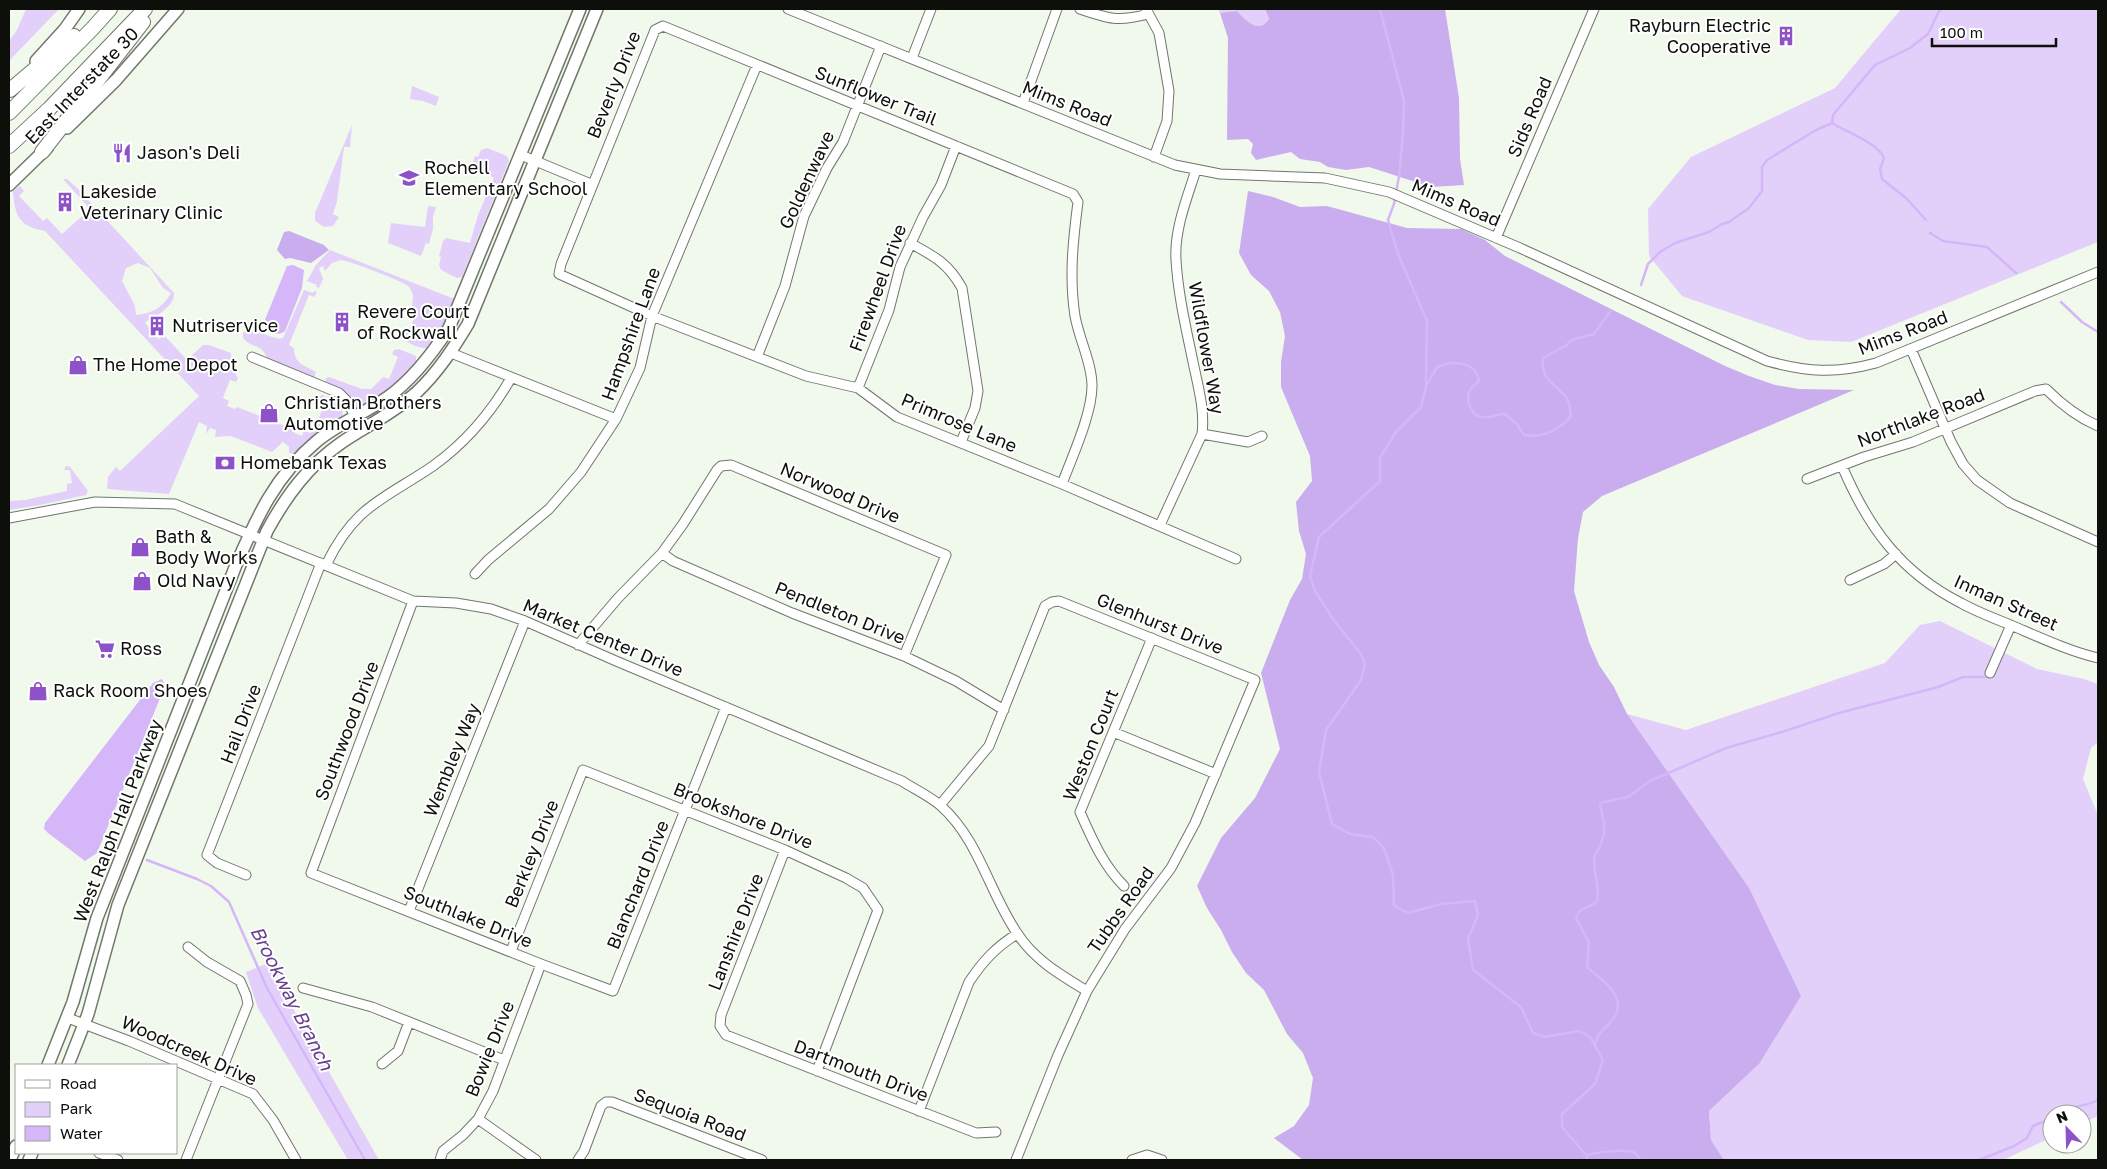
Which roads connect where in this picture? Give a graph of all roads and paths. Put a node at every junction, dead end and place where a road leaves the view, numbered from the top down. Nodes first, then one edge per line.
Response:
1 (79, 9) edge
2 (101, 9) edge
3 (110, 9) edge
4 (145, 9) edge
5 (154, 9) edge
6 (178, 9) edge
7 (580, 9) edge
8 (597, 9) edge
9 (788, 9) edge
10 (931, 9) edge
11 (1057, 9) edge
12 (1080, 9) edge
13 (1594, 9) edge
14 (1147, 11) edge
15 (663, 26) joint
16 (881, 46) junction
17 (912, 58) junction
18 (757, 65) junction
19 (9, 90) edge
20 (1023, 103) junction
21 (857, 105) junction
22 (9, 113) edge
23 (9, 146) edge
24 (956, 146) junction
25 (42, 152) junction
26 (521, 155) junction
27 (1154, 157) junction
28 (535, 160) junction
29 (1196, 170) junction
30 (592, 184) junction
31 (9, 185) edge
32 (1496, 238) junction
33 (910, 243) junction
34 (2098, 272) edge
35 (559, 274) joint
36 (652, 316) junction
37 (1912, 349) junction
38 (451, 353) junction
39 (252, 357) dead end
40 (757, 357) junction
41 (511, 378) junction
42 (858, 388) junction
43 (355, 416) junction
44 (616, 419) junction
45 (2098, 426) edge
46 (1945, 428) junction
47 (363, 430) junction
48 (1202, 434) junction
49 (1262, 436) dead end
50 (961, 442) junction
51 (1842, 466) junction
52 (1807, 479) dead end
53 (1062, 484) junction
54 (9, 518) edge
55 (1160, 525) junction
56 (249, 535) junction
57 (263, 541) junction
58 (2098, 542) edge
59 (662, 553) junction
60 (1896, 554) junction
61 (1236, 559) dead end
62 (324, 564) junction
63 (475, 574) dead end
64 (1850, 580) dead end
65 (413, 601) junction
66 (525, 621) junction
67 (2011, 625) junction
68 (1152, 638) junction
69 (578, 645) junction
70 (904, 656) junction
71 (2098, 658) edge
72 (1990, 672) dead end
73 (1255, 680) joint
74 (726, 707) junction
75 (1004, 710) junction
76 (1113, 732) junction
77 (583, 770) joint
78 (1216, 774) junction
79 (940, 806) junction
80 (685, 810) junction
81 (785, 850) junction
82 (311, 873) joint
83 (246, 875) dead end
84 (1124, 886) dead end
85 (409, 911) junction
86 (1017, 934) junction
87 (188, 947) dead end
88 (511, 951) junction
89 (541, 964) junction
90 (303, 988) dead end
91 (613, 990) joint
92 (1087, 991) junction
93 (68, 1018) junction
94 (409, 1022) junction
95 (84, 1025) junction
96 (720, 1026) joint
97 (504, 1060) junction
98 (48, 1064) edge
99 (68, 1064) edge
100 (382, 1064) dead end
101 (817, 1071) junction
102 (219, 1079) junction
103 (919, 1111) junction
104 (478, 1119) junction
105 (996, 1132) dead end
106 (15, 1148) edge
107 (102, 1154) edge
108 (10, 1160) edge
109 (118, 1160) edge
110 (186, 1160) edge
111 (296, 1160) edge
112 (440, 1160) edge
113 (536, 1160) edge
114 (578, 1160) edge
115 (762, 1160) edge
116 (1016, 1160) edge
117 (1132, 1160) edge
118 (1162, 1160) edge

1 - 19 main road
2 - 19 highway
3 - 22 highway
4 - 23 highway
5 - 25 highway
6 - 25 main road, East Interstate 30
7 - 26 main road, West Ralph Hall Parkway
8 - 28 main road, West Ralph Hall Parkway
9 - 16 street, Mims Road
10 - 17 street
11 - 20 street
12 - 14 street
13 - 32 street, Sids Road
14 - 27 street
15 - 18 street, Sunflower Trail
15 - 30 street, Beverly Drive
16 - 17 street, Mims Road
16 - 21 street, Goldenwave
17 - 20 street, Mims Road
18 - 21 street, Sunflower Trail
18 - 36 street, Hampshire Lane
20 - 27 street, Mims Road
21 - 24 street, Sunflower Trail
21 - 40 street, Goldenwave
24 - 33 street, Firewheel Drive
24 - 53 street, Sunflower Trail
25 - 31 main road, East Interstate 30
26 - 28 street
26 - 43 main road, West Ralph Hall Parkway
27 - 29 street, Mims Road
28 - 30 street
28 - 38 main road, West Ralph Hall Parkway
29 - 32 street, Mims Road
29 - 48 street, Wildflower Way
30 - 35 street, Beverly Drive
32 - 37 street, Mims Road
33 - 42 street, Firewheel Drive
33 - 50 street
34 - 37 street, Mims Road
35 - 36 street, Primrose Lane
36 - 40 street, Primrose Lane
36 - 44 street, Hampshire Lane
37 - 46 street
38 - 41 street
38 - 47 main road, West Ralph Hall Parkway
39 - 43 street
40 - 42 street, Primrose Lane
41 - 44 street
41 - 62 street
42 - 50 street, Primrose Lane
43 - 47 street
43 - 56 main road, West Ralph Hall Parkway
44 - 63 street, Hampshire Lane
45 - 46 street, Northlake Road
46 - 51 street, Northlake Road
46 - 58 street
47 - 57 main road, West Ralph Hall Parkway
48 - 49 street
48 - 55 street, Wildflower Way
50 - 53 street, Primrose Lane
51 - 52 street, Northlake Road
51 - 60 street, Inman Street
53 - 55 street, Primrose Lane
54 - 56 street, Market Center Drive
55 - 61 street, Primrose Lane
56 - 57 street, Market Center Drive
56 - 93 main road, West Ralph Hall Parkway
57 - 62 street, Market Center Drive
57 - 95 main road, West Ralph Hall Parkway
59 - 69 street
59 - 70 street, Pendleton Drive
59 - 70 street, Norwood Drive
60 - 64 street
60 - 67 street, Inman Street
62 - 65 street, Market Center Drive
62 - 83 street, Hail Drive
65 - 66 street, Market Center Drive
65 - 82 street, Southwood Drive
66 - 69 street, Market Center Drive
66 - 85 street, Wembley Way
67 - 71 street, Inman Street
67 - 72 street
68 - 73 street, Glenhurst Drive
68 - 75 street, Glenhurst Drive
68 - 76 street, Weston Court
69 - 74 street, Market Center Drive
70 - 75 street, Pendleton Drive
73 - 78 street, Tubbs Road
74 - 79 street, Market Center Drive
74 - 80 street, Blanchard Drive
75 - 79 street
76 - 78 street
76 - 84 street, Weston Court
77 - 80 street, Brookshore Drive
77 - 88 street, Berkley Drive
78 - 92 street, Tubbs Road
79 - 86 street, Market Center Drive
80 - 81 street, Brookshore Drive
80 - 91 street, Blanchard Drive
81 - 96 street, Lanshire Drive
81 - 101 street, Brookshore Drive
82 - 85 street, Southlake Drive
85 - 88 street, Southlake Drive
86 - 92 street, Market Center Drive
86 - 103 street
87 - 102 street
88 - 89 street, Southlake Drive
89 - 91 street, Southlake Drive
89 - 97 street, Bowie Drive
90 - 94 street
92 - 116 street, Tubbs Road
93 - 95 street, Woodcreek Drive
93 - 98 main road, West Ralph Hall Parkway
94 - 97 street
94 - 100 street
95 - 99 main road, West Ralph Hall Parkway
95 - 102 street, Woodcreek Drive
96 - 101 street, Dartmouth Drive
97 - 104 street, Bowie Drive
101 - 103 street, Dartmouth Drive
102 - 110 street
102 - 111 street, Woodcreek Drive
103 - 105 street, Dartmouth Drive
104 - 112 street, Bowie Drive
104 - 113 street
106 - 108 main road
107 - 109 street
114 - 115 street, Sequoia Road
117 - 118 street

